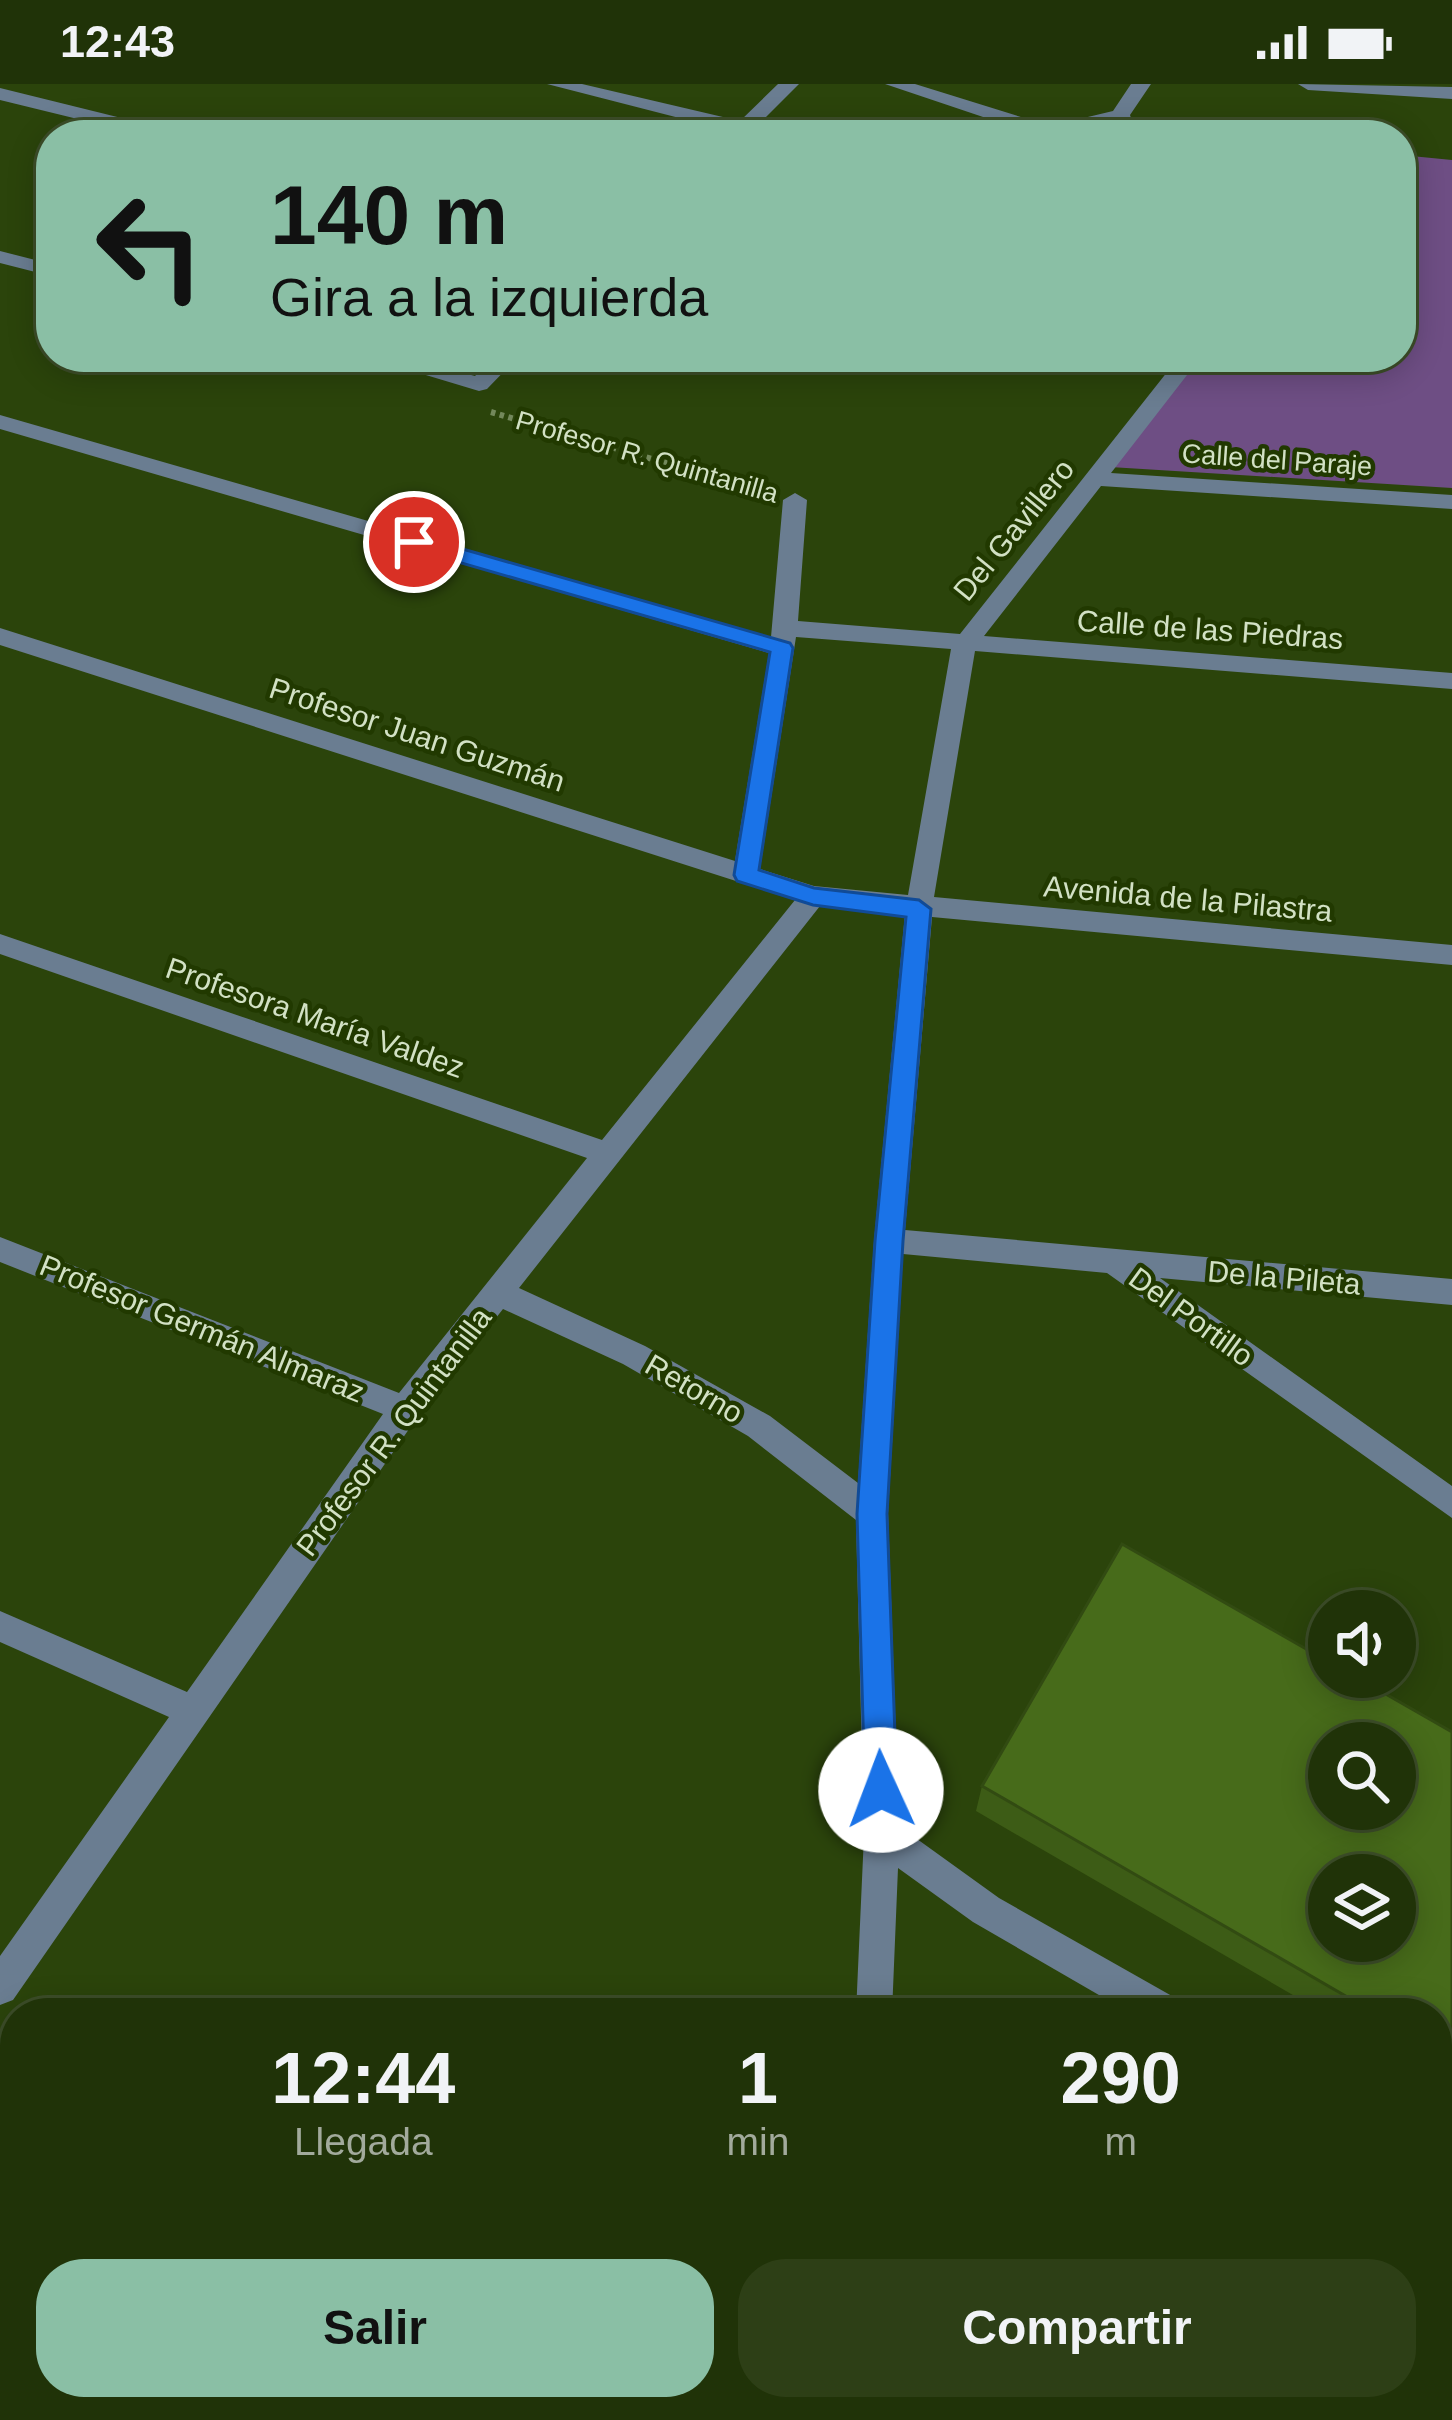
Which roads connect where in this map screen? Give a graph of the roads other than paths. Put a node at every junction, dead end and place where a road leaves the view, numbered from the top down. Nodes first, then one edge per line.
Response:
1 (557, 84) edge
2 (789, 84) edge
3 (895, 84) edge
4 (1141, 84) edge
5 (1308, 84) edge
6 (957, 93) edge
7 (1452, 93) edge
8 (0, 94) edge
9 (106, 120) edge
10 (695, 120) edge
11 (753, 120) edge
12 (1020, 120) edge
13 (1125, 120) edge
14 (0, 256) edge
15 (36, 266) edge
16 (434, 372) edge
17 (491, 372) edge
18 (1179, 372) edge
19 (0, 422) edge
20 (1097, 479) junction
21 (795, 500) road end
22 (1452, 502) edge
23 (0, 636) edge
24 (783, 638) junction
25 (964, 645) junction
26 (1452, 681) edge
27 (746, 875) junction
28 (813, 896) junction
29 (919, 909) junction
30 (0, 944) edge
31 (1452, 955) edge
32 (609, 1154) junction
33 (889, 1241) junction
34 (0, 1249) edge
35 (1116, 1263) junction
36 (1452, 1292) edge
37 (499, 1293) junction
38 (404, 1409) junction
39 (1452, 1504) edge
40 (872, 1514) junction
41 (0, 1625) edge
42 (191, 1711) junction
43 (883, 1835) junction
44 (0, 1987) edge
45 (875, 1998) edge
46 (1140, 1998) edge

1 - 10 street
2 - 11 street
3 - 6 street
4 - 13 street
5 - 7 street
6 - 12 street
8 - 9 street
14 - 15 street
16 - 17 street, Profesor R. Quintanilla
18 - 20 street, Del Gavillero
19 - 24 street, Calle de las Piedras
20 - 22 street, Calle del Paraje
20 - 25 street, Del Gavillero
21 - 24 street, Profesor R. Quintanilla
23 - 27 street, Profesor Juan Guzmán
24 - 25 street, Calle de las Piedras
24 - 27 street, Profesor R. Quintanilla
25 - 26 street, Calle de las Piedras
25 - 29 street, Del Gavillero
27 - 28 street, Profesor Juan Guzmán
28 - 29 street, Avenida de la Pilastra
28 - 32 street, Profesor R. Quintanilla
29 - 31 street, Avenida de la Pilastra
29 - 33 street, Del Gavillero
30 - 32 street, Profesora María Valdez
32 - 37 street, Profesor R. Quintanilla
33 - 35 street, Del Portillo
33 - 40 street, Del Gavillero
34 - 38 street, Profesor Germán Almaraz
35 - 36 street, De la Pileta
35 - 39 street, Del Portillo
37 - 38 street, Profesor R. Quintanilla
37 - 40 street, Retorno
38 - 42 street, Profesor R. Quintanilla
40 - 43 street, Del Gavillero
41 - 42 street
42 - 44 street, Profesor R. Quintanilla
43 - 45 street, Del Gavillero
43 - 46 street

